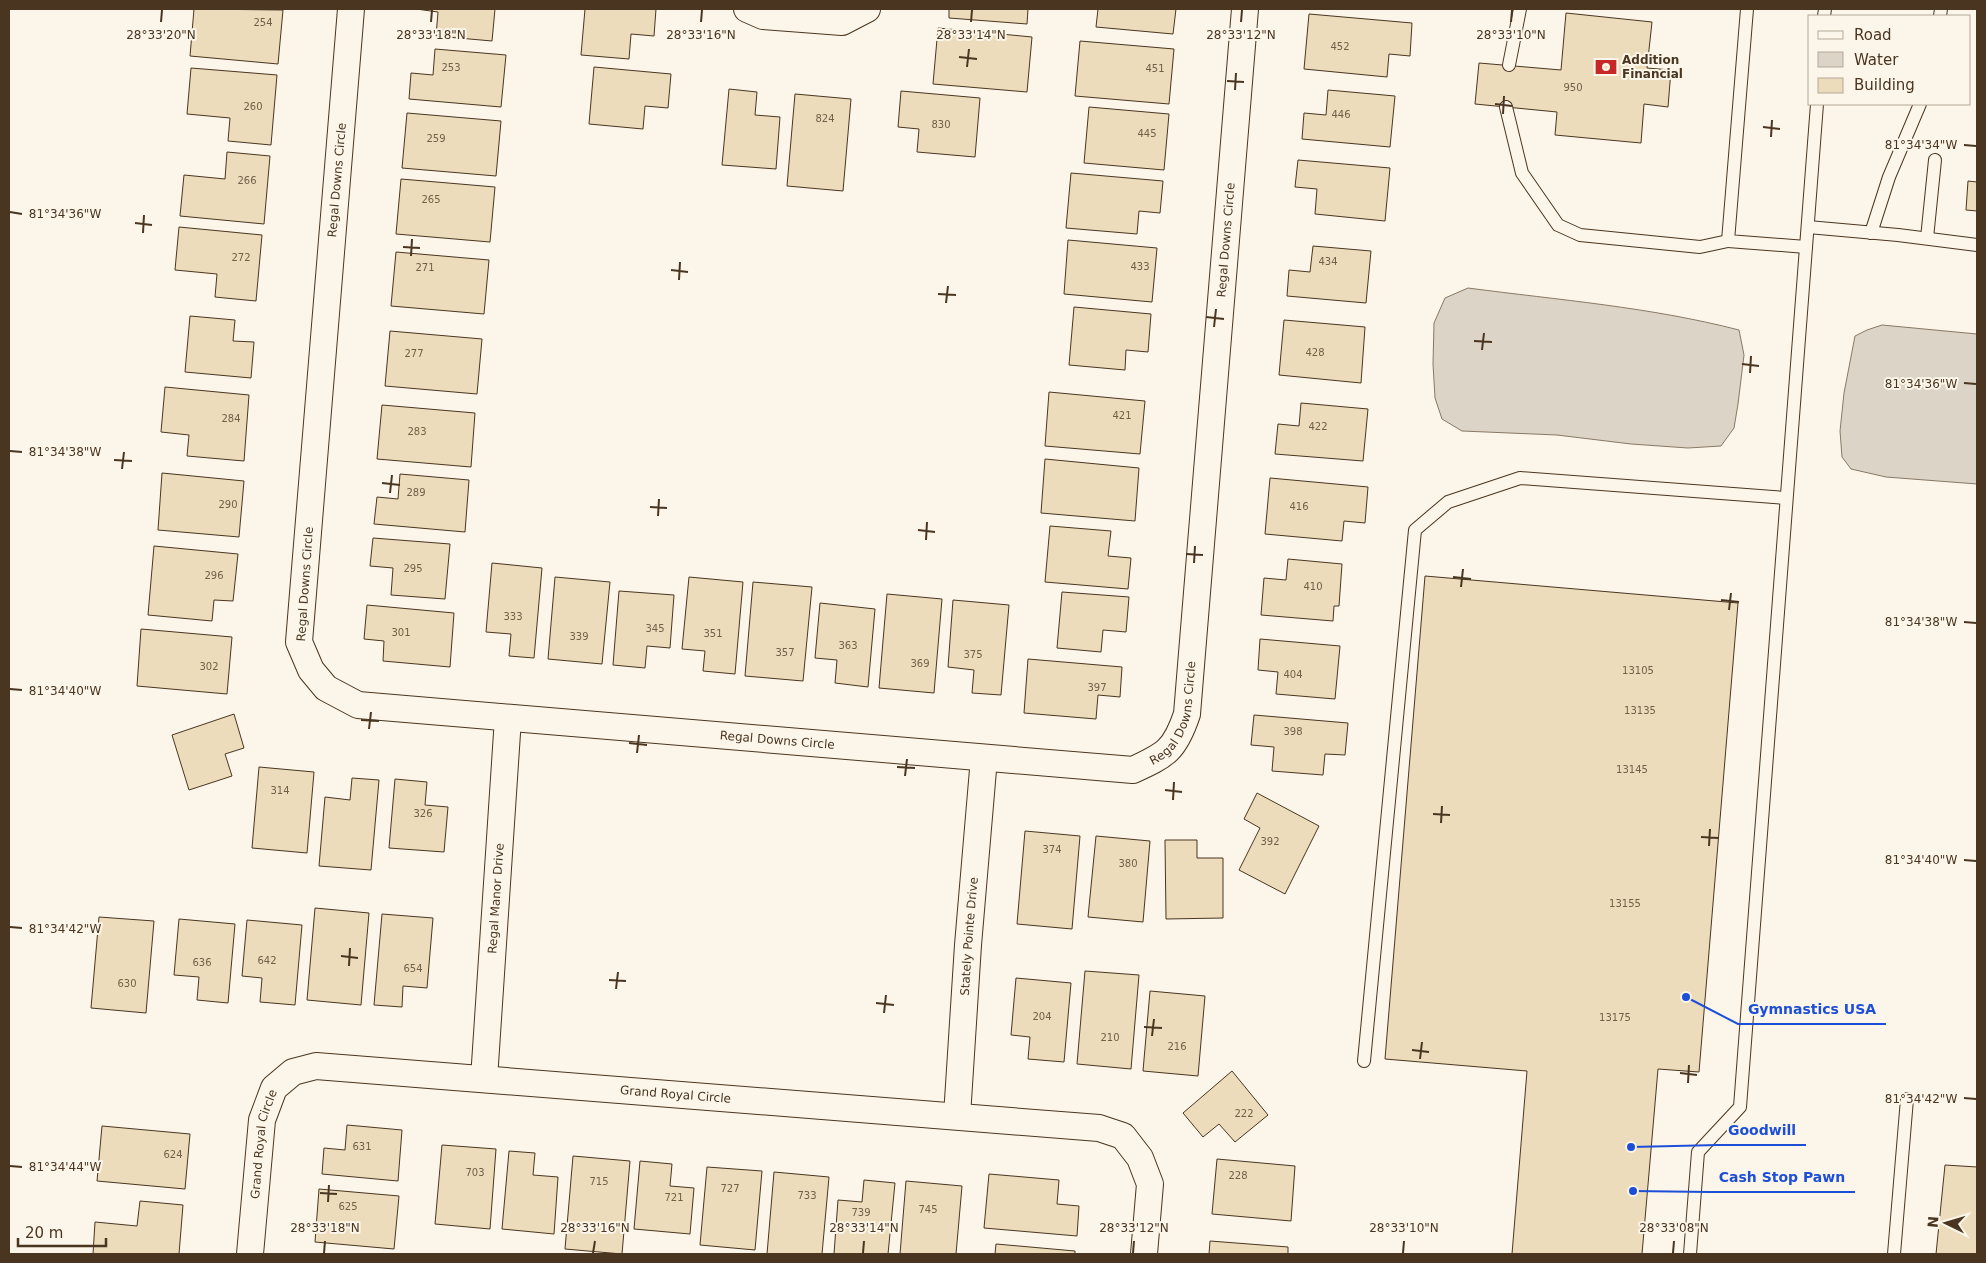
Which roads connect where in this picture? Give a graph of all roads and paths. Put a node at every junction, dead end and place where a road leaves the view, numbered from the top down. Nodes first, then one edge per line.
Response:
1 (351, 9) edge
2 (747, 9) edge
3 (867, 9) edge
4 (1245, 9) edge
5 (1520, 9) edge
6 (1747, 9) edge
7 (1509, 65) dead end
8 (1817, 105) edge
9 (1920, 105) edge
10 (1506, 107) dead end
11 (1935, 160) dead end
12 (1808, 227) junction
13 (1871, 233) junction
14 (1926, 238) junction
15 (1728, 241) junction
16 (1977, 245) edge
17 (1806, 248) junction
18 (1786, 498) junction
19 (508, 718) junction
20 (984, 758) junction
21 (1364, 1061) dead end
22 (484, 1079) junction
23 (1907, 1099) dead end
24 (957, 1116) junction
25 (250, 1254) edge
26 (1144, 1254) edge
27 (1690, 1254) edge
28 (1894, 1254) edge

1 - 19 street, Regal Downs Circle
2 - 3 street
4 - 20 street, Regal Downs Circle
5 - 7 lane
6 - 15 lane
8 - 12 lane
9 - 13 lane
10 - 15 lane
11 - 14 lane
12 - 13 lane
12 - 17 lane
13 - 14 lane
14 - 16 lane
15 - 17 lane
17 - 18 lane
18 - 21 lane
18 - 27 lane
19 - 20 street, Regal Downs Circle
19 - 22 street, Regal Manor Drive
20 - 24 street, Stately Pointe Drive
22 - 24 street, Grand Royal Circle
22 - 25 street, Grand Royal Circle
23 - 28 lane
24 - 26 street, Grand Royal Circle

